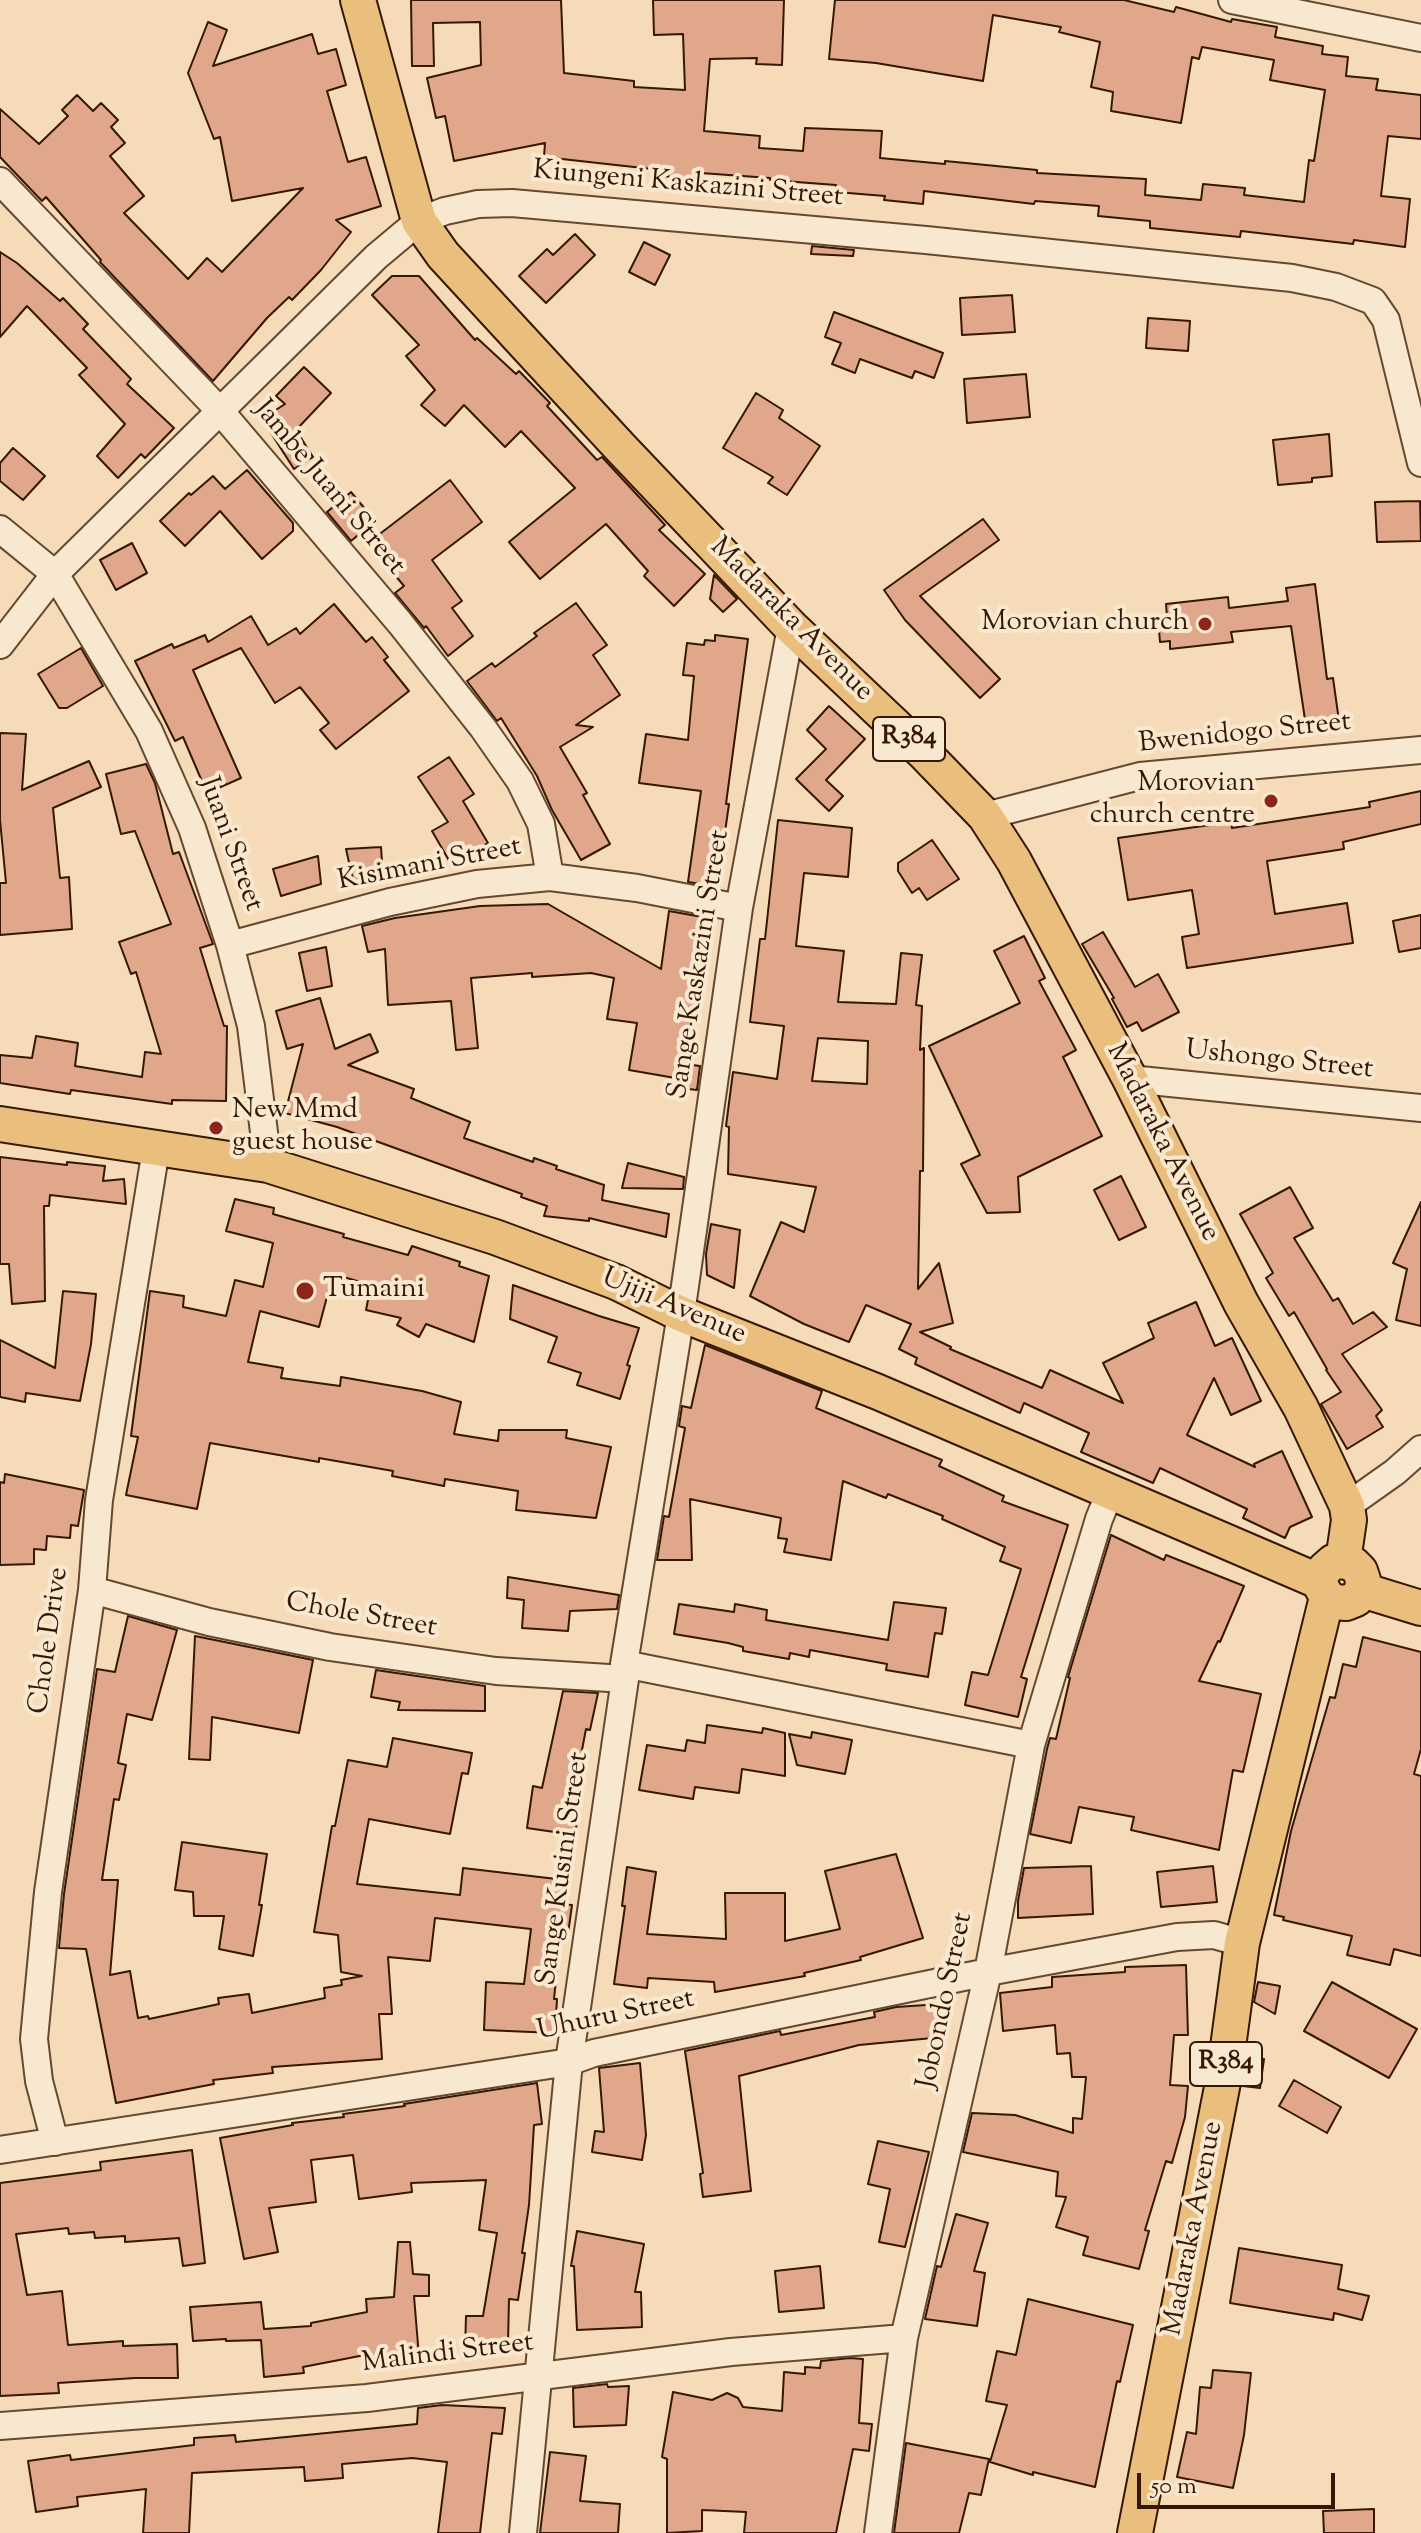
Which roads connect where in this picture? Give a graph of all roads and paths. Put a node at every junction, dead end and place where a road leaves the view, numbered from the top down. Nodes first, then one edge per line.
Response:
1 (358, 0) edge
2 (1232, 0) edge
3 (1421, 38) edge
4 (0, 181) edge
5 (419, 221) junction
6 (221, 412) junction
7 (1421, 463) edge
8 (0, 529) edge
9 (55, 574) junction
10 (791, 627) junction
11 (0, 645) edge
12 (1421, 750) edge
13 (985, 816) junction
14 (550, 877) junction
15 (739, 908) junction
16 (230, 945) junction
17 (1130, 1079) junction
18 (1421, 1108) edge
19 (0, 1124) edge
20 (156, 1149) junction
21 (268, 1165) junction
22 (681, 1314) junction
23 (1421, 1449) edge
24 (1111, 1490) junction
25 (1347, 1506) junction
26 (1330, 1580) junction
27 (92, 1590) junction
28 (1421, 1608) edge
29 (625, 1672) junction
30 (1031, 1745) junction
31 (1242, 1943) junction
32 (988, 1972) junction
33 (569, 2062) junction
34 (55, 2142) junction
35 (0, 2150) edge
36 (904, 2338) junction
37 (538, 2376) junction
38 (0, 2426) edge
39 (523, 2533) edge
40 (878, 2533) edge
41 (1135, 2533) edge

1 - 5 main road, Madaraka Avenue / R384
2 - 3 street
4 - 6 street, Jambe Juani Street
5 - 6 street, Kiungeni Kaskazini Street
5 - 7 street, Kiungeni Kaskazini Street
5 - 10 main road, Madaraka Avenue / R384
6 - 9 street, Kiungeni Kaskazini Street
6 - 14 street, Jambe Juani Street
8 - 9 street, Juani Street
9 - 11 street, Kiungeni Kaskazini Street
9 - 16 street, Juani Street
10 - 13 main road, Madaraka Avenue / R384
10 - 15 street, Sange Kaskazini Street
12 - 13 street, Bwenidogo Street
13 - 17 main road, Madaraka Avenue / R384
14 - 15 street, Kisimani Street
14 - 16 street, Kisimani Street
15 - 22 street, Sange Kaskazini Street
16 - 21 street, Juani Street
17 - 18 street, Ushongo Street
17 - 25 main road, Madaraka Avenue / R384
19 - 20 main road, Ujiji Avenue
20 - 21 main road, Ujiji Avenue
20 - 27 street, Chole Drive
21 - 22 main road, Ujiji Avenue
22 - 24 main road, Ujiji Avenue
22 - 29 street, Sange Kusini Street
23 - 25 street
24 - 26 main road, Ujiji Avenue
24 - 30 street, Jobondo Street
25 - 26 main road, Madaraka Avenue / R384
26 - 28 main road
26 - 31 main road, Madaraka Avenue / R384
27 - 29 street, Chole Street
27 - 34 street, Chole Drive
29 - 30 street, Chole Street
29 - 33 street, Sange Kusini Street
30 - 32 street, Jobondo Street
31 - 32 street, Uhuru Street
31 - 41 main road, Madaraka Avenue / R384
32 - 33 street, Uhuru Street
32 - 36 street, Jobondo Street
33 - 34 street, Uhuru Street
33 - 37 street, Sange Kusini Street
34 - 35 street, Uhuru Street
36 - 37 street, Malindi Street
36 - 40 street, Jobondo Street
37 - 38 street, Malindi Street
37 - 39 street, Sange Kusini Street

